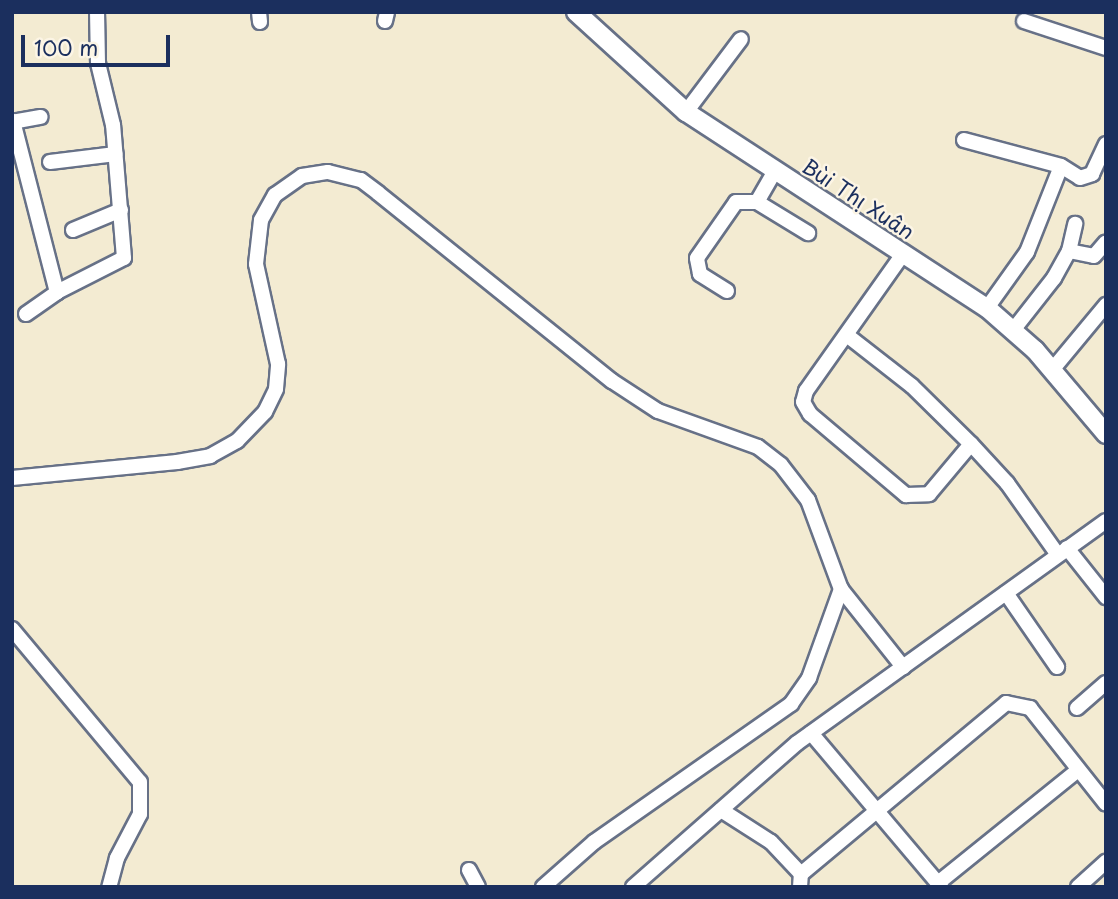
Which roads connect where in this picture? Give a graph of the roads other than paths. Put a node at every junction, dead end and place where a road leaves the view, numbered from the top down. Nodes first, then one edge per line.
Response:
1 (97, 12) edge
2 (576, 12) edge
3 (1024, 21) dead end
4 (741, 38) dead end
5 (1106, 48) edge
6 (686, 112) junction
7 (41, 117) dead end
8 (13, 122) edge
9 (964, 140) dead end
10 (1106, 144) edge
11 (116, 154) junction
12 (50, 162) dead end
13 (1061, 166) junction
14 (775, 171) junction
15 (18, 172) edge
16 (757, 202) junction
17 (121, 210) junction
18 (1075, 224) dead end
19 (73, 230) dead end
20 (808, 233) dead end
21 (1106, 242) edge
22 (1069, 251) junction
23 (903, 254) junction
24 (727, 291) dead end
25 (57, 292) junction
26 (1106, 305) edge
27 (987, 308) junction
28 (26, 314) dead end
29 (1014, 329) junction
30 (848, 335) junction
31 (1052, 370) junction
32 (1106, 434) edge
33 (971, 444) junction
34 (12, 478) edge
35 (1106, 520) edge
36 (1063, 552) junction
37 (841, 590) junction
38 (1006, 593) junction
39 (1106, 597) edge
40 (12, 629) edge
41 (903, 667) junction
42 (1057, 667) dead end
43 (1106, 683) edge
44 (1077, 708) dead end
45 (811, 733) junction
46 (1077, 771) junction
47 (1106, 804) edge
48 (875, 809) junction
49 (721, 810) junction
50 (1106, 862) edge
51 (470, 870) dead end
52 (801, 881) edge
53 (940, 885) edge
54 (109, 887) edge
55 (478, 887) edge
56 (543, 887) edge
57 (633, 887) edge
58 (1078, 887) edge

1 - 11 street
2 - 6 main road, Bùi Thị Xuân
3 - 5 street
4 - 6 street
6 - 14 main road, Bùi Thị Xuân
7 - 8 street
8 - 15 street
9 - 13 street
10 - 13 street
11 - 12 street
11 - 17 street
13 - 27 street
14 - 16 street
14 - 23 main road, Bùi Thị Xuân
15 - 25 street
16 - 20 street
16 - 24 street
17 - 19 street
17 - 25 street
18 - 22 street
21 - 22 street
22 - 29 street
23 - 27 main road, Bùi Thị Xuân
23 - 30 street
25 - 28 street
26 - 31 street
27 - 29 main road, Bùi Thị Xuân
29 - 31 main road, Bùi Thị Xuân
30 - 33 street
30 - 33 street
31 - 32 main road, Bùi Thị Xuân
33 - 36 street
34 - 37 street
35 - 36 street
36 - 38 street
36 - 39 street
37 - 41 street
37 - 56 street
38 - 41 street
38 - 42 street
40 - 54 street
41 - 45 street
43 - 44 street
45 - 48 street
45 - 49 street
46 - 47 street
46 - 48 street
46 - 53 street
48 - 52 street
48 - 53 street
49 - 52 street
49 - 57 street
50 - 58 street
51 - 55 street

